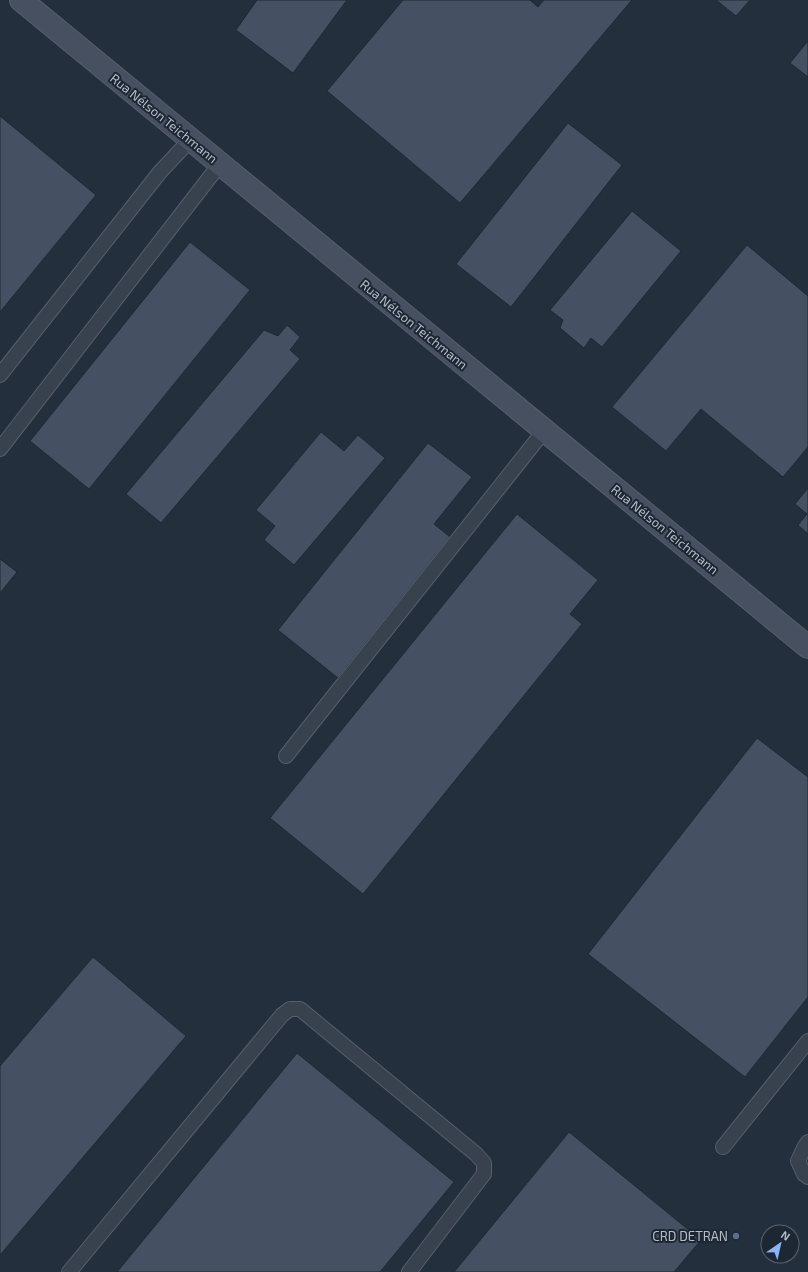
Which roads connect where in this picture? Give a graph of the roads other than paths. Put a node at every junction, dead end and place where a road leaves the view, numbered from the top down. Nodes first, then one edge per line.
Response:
1 (21, 0) edge
2 (191, 139) junction
3 (220, 164) junction
4 (0, 375) edge
5 (544, 431) junction
6 (0, 449) edge
7 (808, 647) edge
8 (286, 756) dead end
9 (808, 1042) edge
10 (808, 1142) edge
11 (723, 1147) dead end
12 (808, 1177) edge
13 (68, 1272) edge
14 (409, 1272) edge

1 - 2 main road, Rua Nélson Teichmann
2 - 3 main road, Rua Nélson Teichmann
2 - 4 lane
3 - 5 main road, Rua Nélson Teichmann
3 - 6 lane
5 - 7 main road, Rua Nélson Teichmann
5 - 8 lane
9 - 11 lane
10 - 12 lane
13 - 14 lane

